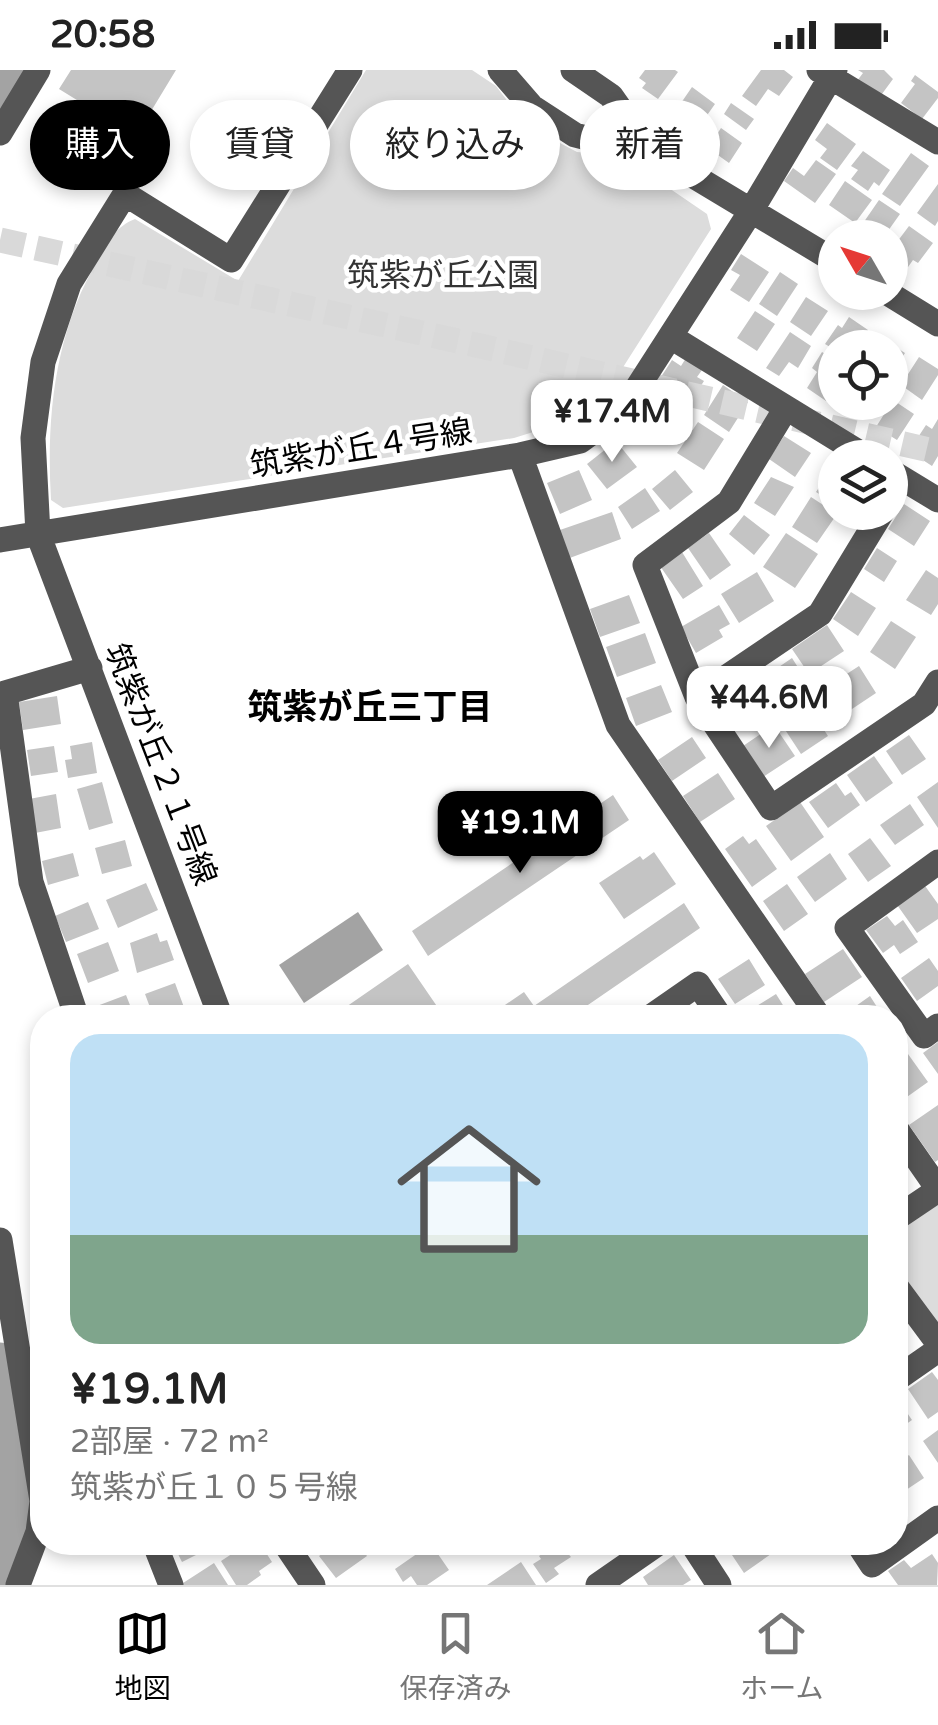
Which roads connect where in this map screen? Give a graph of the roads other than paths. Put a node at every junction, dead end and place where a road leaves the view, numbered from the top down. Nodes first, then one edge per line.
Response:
1 (38, 70) edge
2 (350, 70) edge
3 (500, 70) edge
4 (572, 70) edge
5 (828, 72) edge
6 (614, 100) edge
7 (0, 133) edge
8 (580, 136) edge
9 (938, 142) edge
10 (717, 190) edge
11 (751, 210) junction
12 (818, 251) edge
13 (908, 306) edge
14 (938, 324) edge
15 (671, 337) junction
16 (786, 408) junction
17 (838, 440) edge
18 (520, 455) junction
19 (908, 488) edge
20 (938, 500) edge
21 (871, 530) edge
22 (38, 534) junction
23 (0, 540) edge
24 (90, 668) junction
25 (938, 682) edge
26 (697, 697) junction
27 (938, 862) edge
28 (73, 1005) edge
29 (217, 1005) edge
30 (668, 1005) edge
31 (712, 1005) edge
32 (811, 1005) edge
33 (902, 1005) edge
34 (908, 1014) edge
35 (938, 1026) edge
36 (908, 1146) edge
37 (938, 1190) edge
38 (908, 1210) edge
39 (0, 1240) edge
40 (908, 1304) edge
41 (938, 1347) edge
42 (908, 1370) edge
43 (30, 1426) edge
44 (938, 1518) edge
45 (908, 1539) edge
46 (30, 1553) edge
47 (159, 1555) edge
48 (293, 1555) edge
49 (641, 1555) edge
50 (700, 1555) edge
51 (865, 1555) edge
52 (886, 1555) edge
53 (18, 1585) edge
54 (172, 1585) edge
55 (313, 1585) edge
56 (598, 1585) edge
57 (719, 1585) edge

1 - 7 street
2 - 22 street, 筑紫が丘２１号線
3 - 8 street
4 - 6 street
5 - 9 street
5 - 11 street, 筑紫が丘４号線
10 - 11 street
11 - 12 street
11 - 15 street, 筑紫が丘４号線
13 - 14 street
15 - 16 street
15 - 18 street, 筑紫が丘４号線
16 - 17 street
16 - 26 street
18 - 22 street, 筑紫が丘４号線
18 - 32 street
19 - 20 street
21 - 26 street
22 - 23 street, 筑紫が丘４号線
22 - 24 street, 筑紫が丘２１号線
24 - 28 street
24 - 29 street, 筑紫が丘２１号線
25 - 26 street
27 - 33 street
30 - 31 street
34 - 35 street
36 - 37 street
37 - 38 street
39 - 43 street
40 - 41 street
41 - 42 street
44 - 45 street
46 - 53 street
47 - 54 street
48 - 55 street
49 - 56 street
50 - 57 street
51 - 52 street

